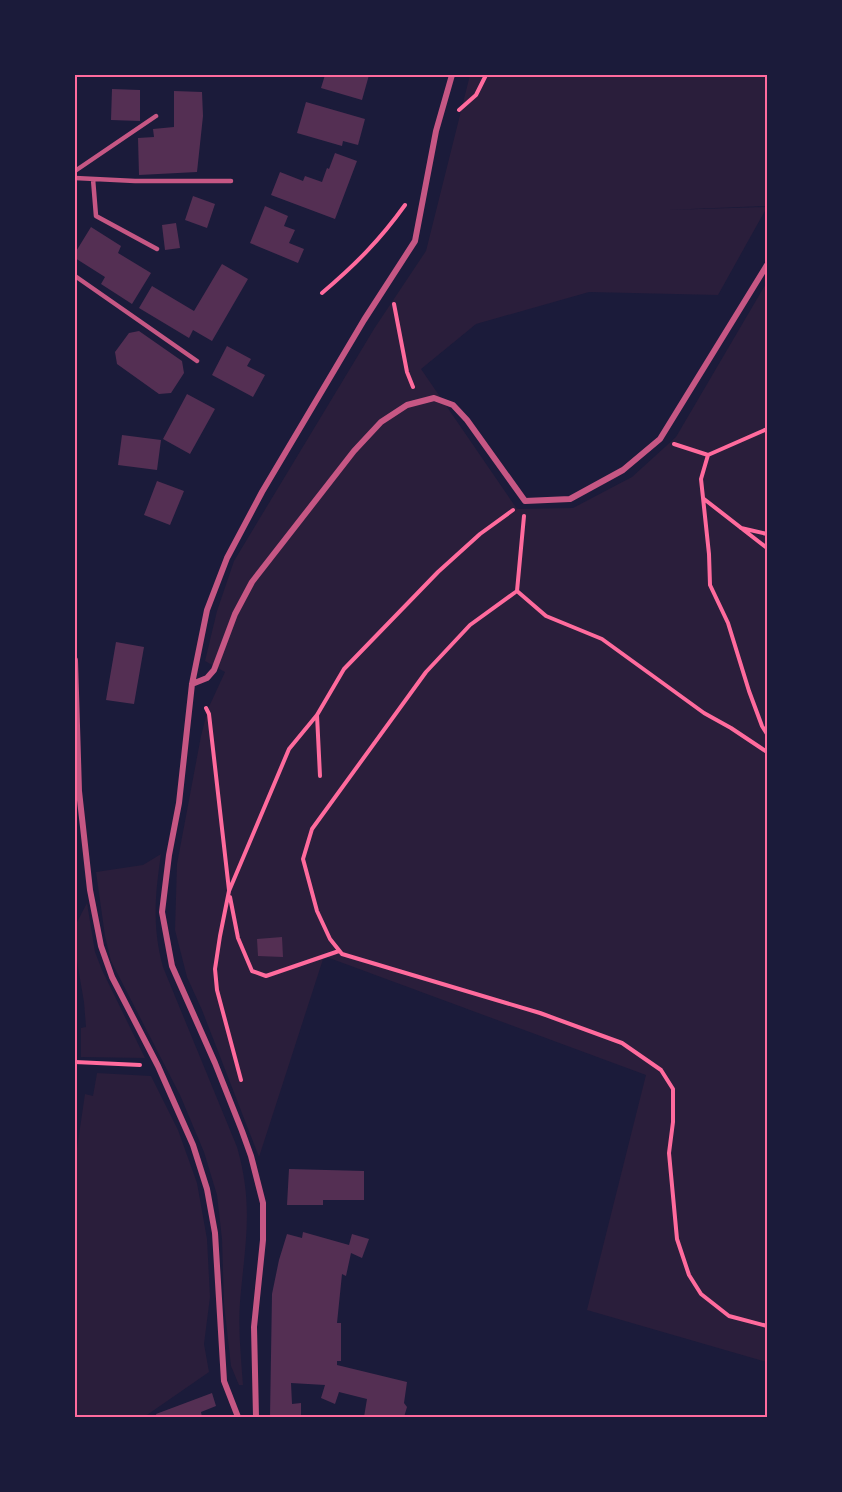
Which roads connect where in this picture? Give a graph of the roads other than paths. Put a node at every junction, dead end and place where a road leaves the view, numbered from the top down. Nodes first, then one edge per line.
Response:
1 (452, 75) edge
2 (156, 116) dead end
3 (75, 171) edge
4 (75, 178) edge
5 (93, 179) junction
6 (231, 181) dead end
7 (157, 249) dead end
8 (767, 265) edge
9 (75, 276) edge
10 (197, 361) dead end
11 (75, 660) edge
12 (192, 684) junction
13 (238, 1417) edge
14 (256, 1417) edge

1 - 12 street
2 - 3 lane
4 - 5 lane
5 - 6 lane
5 - 7 lane
8 - 12 street
9 - 10 lane
11 - 13 street
12 - 14 street

